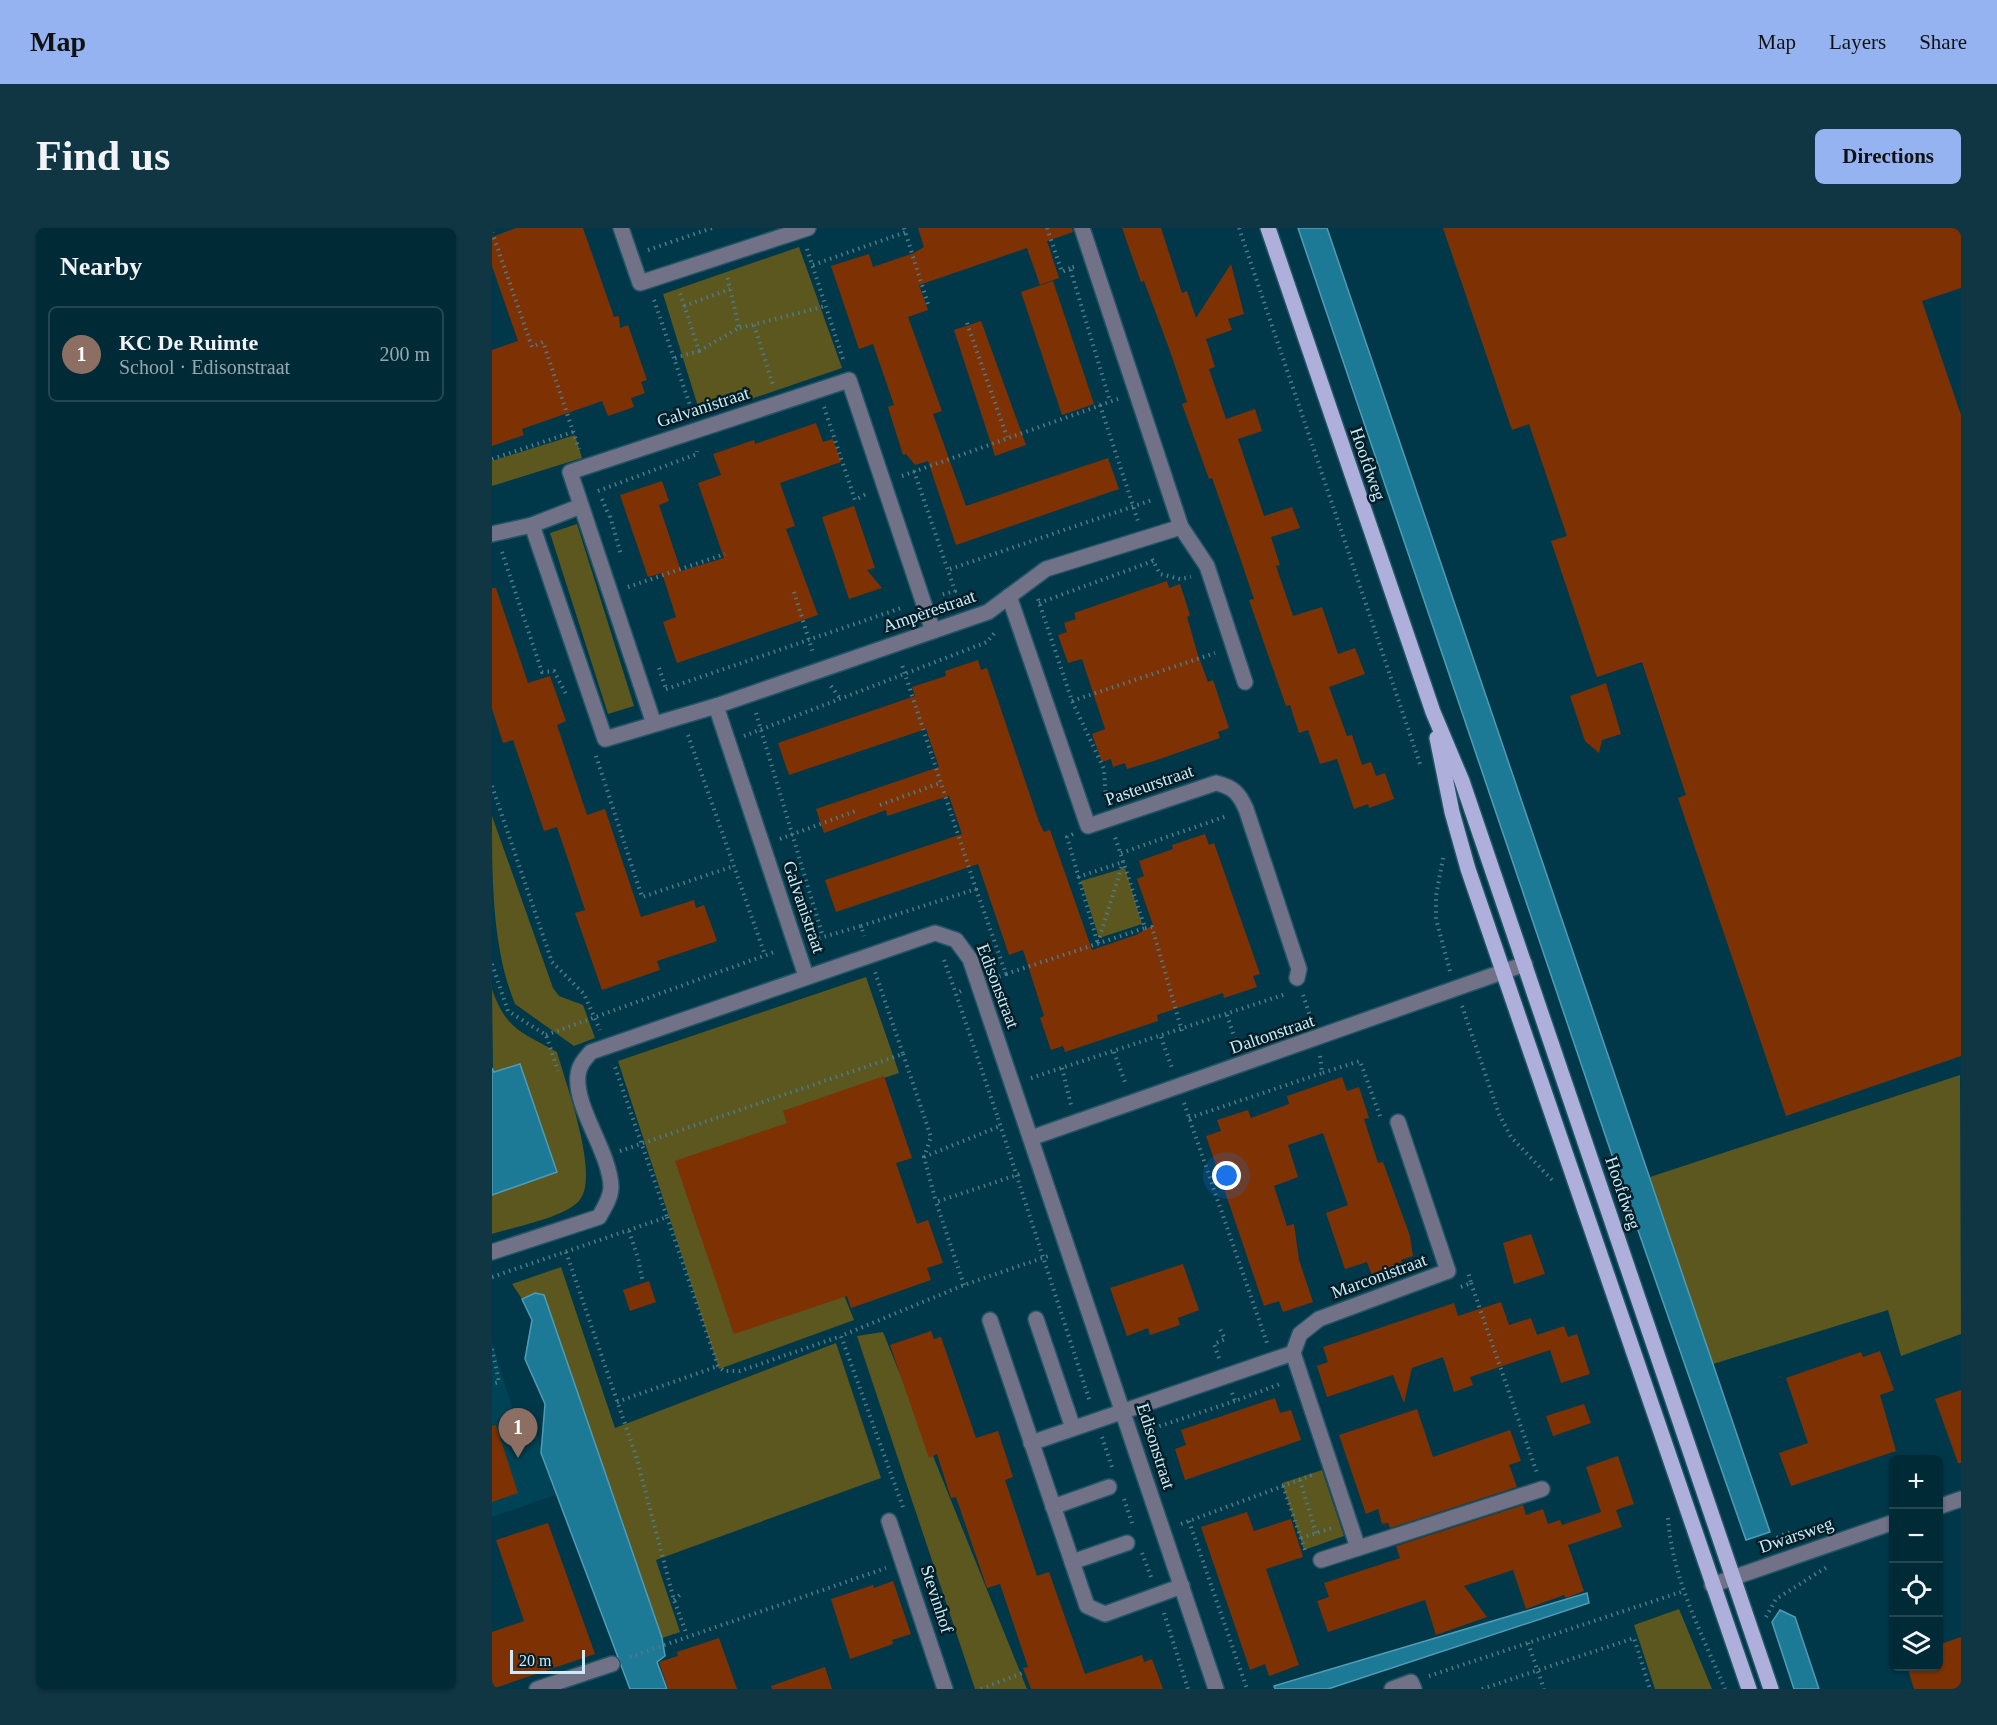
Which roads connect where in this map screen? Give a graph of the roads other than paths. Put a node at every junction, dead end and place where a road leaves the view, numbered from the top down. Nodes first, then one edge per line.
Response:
1 (621, 228) edge
2 (1082, 228) edge
3 (1268, 228) edge
4 (804, 229) edge
5 (581, 507) junction
6 (532, 525) junction
7 (1181, 527) junction
8 (494, 534) edge
9 (1010, 596) junction
10 (933, 631) junction
11 (1245, 682) dead end
12 (716, 706) junction
13 (1433, 712) junction
14 (654, 724) junction
15 (1525, 964) junction
16 (1504, 972) junction
17 (806, 976) junction
18 (1299, 983) road end
19 (1398, 1122) road end
20 (1031, 1138) junction
21 (492, 1252) edge
22 (1036, 1319) dead end
23 (990, 1320) dead end
24 (1293, 1353) junction
25 (1124, 1410) junction
26 (1073, 1428) junction
27 (1031, 1443) junction
28 (1109, 1488) dead end
29 (1542, 1489) road end
30 (1961, 1499) edge
31 (1943, 1505) edge
32 (1053, 1507) junction
33 (889, 1521) dead end
34 (1889, 1523) edge
35 (1127, 1543) dead end
36 (1358, 1548) junction
37 (1321, 1560) road end
38 (1072, 1562) junction
39 (1733, 1578) junction
40 (1712, 1585) junction
41 (1182, 1586) junction
42 (612, 1664) road end
43 (1413, 1686) edge
44 (537, 1689) edge
45 (945, 1689) edge
46 (1216, 1689) edge
47 (1392, 1689) edge
48 (1749, 1689) edge
49 (1771, 1689) edge

1 - 4 street
2 - 7 street
3 - 13 main road, Hoofdweg
5 - 6 street
5 - 10 street, Galvanistraat
5 - 14 street
6 - 8 street
6 - 14 street
7 - 9 street, Ampèrestraat
7 - 11 street
9 - 10 street, Ampèrestraat
9 - 18 street, Pasteurstraat
10 - 12 street, Ampèrestraat
12 - 14 street
12 - 17 street, Galvanistraat
13 - 15 main road, Hoofdweg
13 - 16 main road, Hoofdweg
15 - 16 street, Daltonstraat
15 - 39 main road, Hoofdweg
16 - 20 street, Daltonstraat
16 - 40 main road, Hoofdweg
17 - 20 street, Edisonstraat
17 - 21 street, Edisonstraat
19 - 24 street, Marconistraat
20 - 25 street, Edisonstraat
22 - 26 street
23 - 27 street
24 - 25 street
24 - 36 street
25 - 26 street
25 - 41 street, Edisonstraat
26 - 27 street
27 - 32 street
28 - 32 street
29 - 36 street
30 - 31 street
32 - 38 street
33 - 45 street, Stevinhof
34 - 39 street, Dwarsweg
35 - 38 street
36 - 37 street
38 - 41 street
39 - 40 street, Dwarsweg
39 - 49 main road, Hoofdweg
40 - 48 main road, Hoofdweg
41 - 46 street, Edisonstraat
42 - 44 street
43 - 47 street

